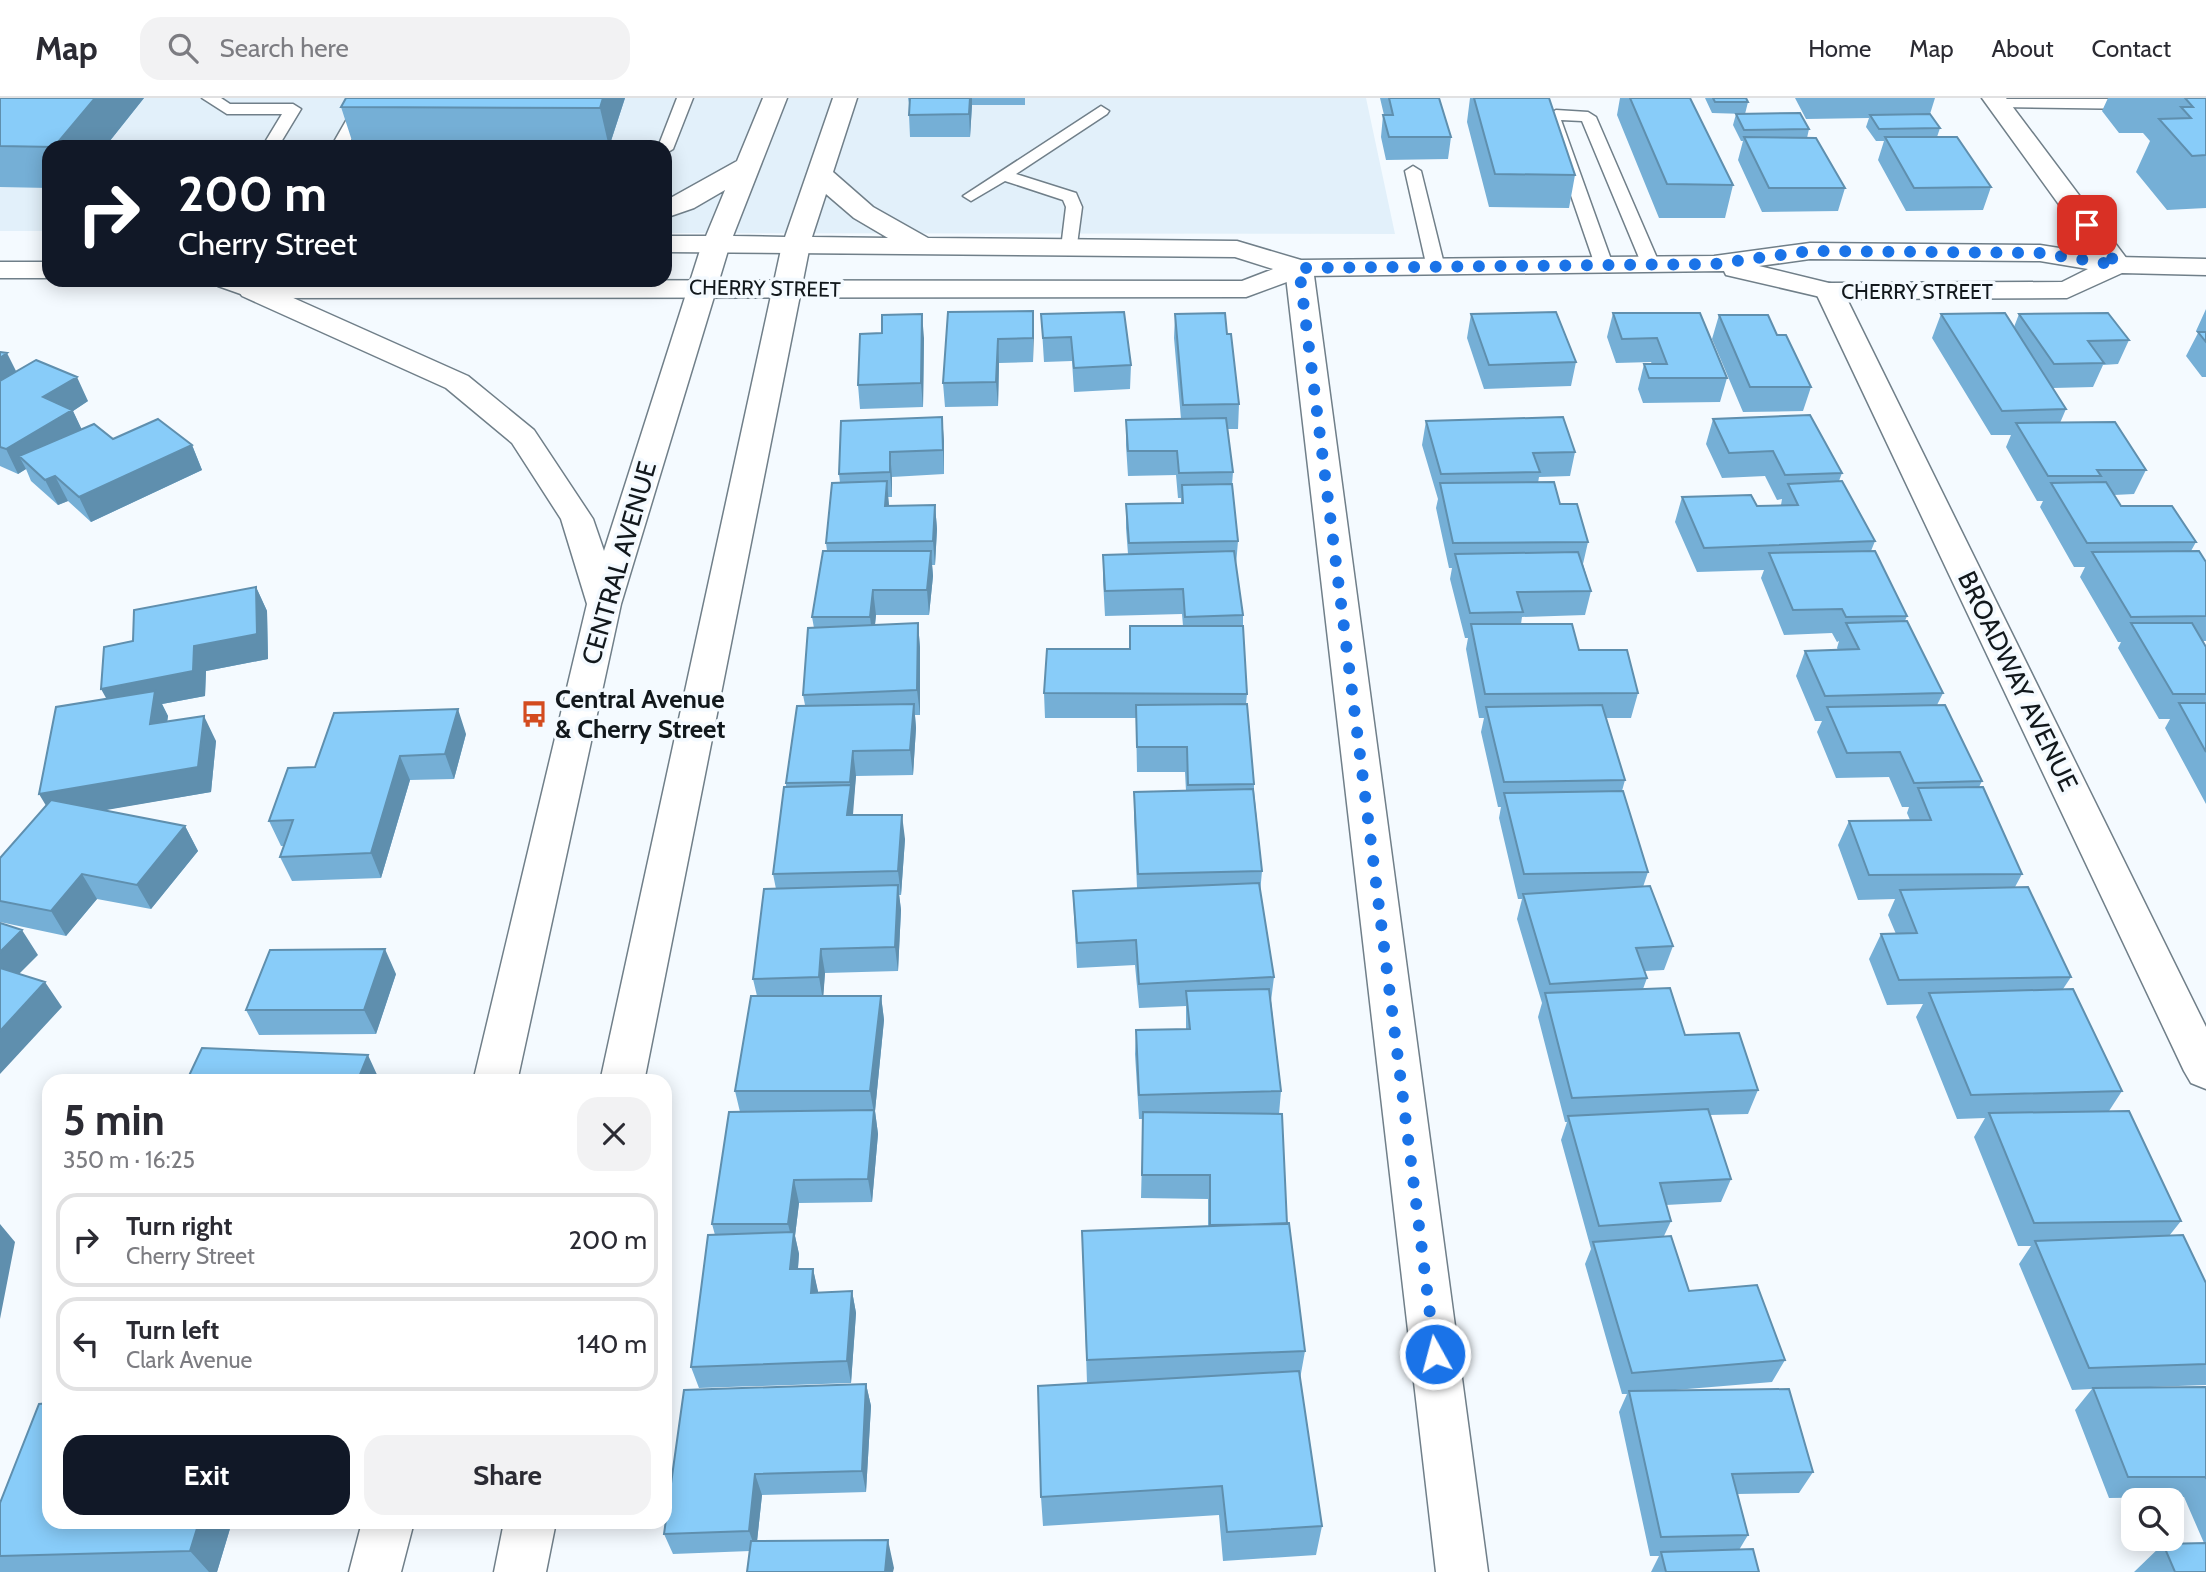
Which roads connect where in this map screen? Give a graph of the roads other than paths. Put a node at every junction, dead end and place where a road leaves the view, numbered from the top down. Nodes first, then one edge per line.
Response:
1 (210, 98) edge
2 (367, 98) edge
3 (685, 98) edge
4 (775, 98) edge
5 (845, 98) edge
6 (1996, 100) edge
7 (2149, 104) dead end
8 (1101, 111) dead end
9 (274, 140) edge
10 (344, 140) edge
11 (669, 140) edge
12 (747, 166) junction
13 (1413, 171) dead end
14 (820, 173) junction
15 (1003, 176) junction
16 (971, 196) dead end
17 (672, 207) edge
18 (672, 244) edge
19 (716, 244) junction
20 (796, 245) junction
21 (934, 246) junction
22 (1070, 248) junction
23 (1714, 264) junction
24 (1604, 265) junction
25 (1651, 265) junction
26 (2117, 265) junction
27 (2206, 267) edge
28 (1299, 268) junction
29 (1436, 268) junction
30 (0, 270) edge
31 (42, 270) edge
32 (244, 287) edge
33 (672, 287) edge
34 (701, 287) junction
35 (787, 289) junction
36 (1829, 291) junction
37 (604, 604) junction
38 (2206, 1071) edge
39 (497, 1074) edge
40 (624, 1074) edge
41 (386, 1529) edge
42 (529, 1529) edge
43 (375, 1572) edge
44 (520, 1572) edge
45 (1462, 1572) edge

1 - 9 lane
2 - 10 lane
3 - 11 lane
4 - 12 street, CENTRAL AVENUE
5 - 14 street
6 - 7 lane
6 - 26 street
8 - 15 lane
12 - 17 street
12 - 19 street, CENTRAL AVENUE
13 - 29 lane
14 - 20 street
14 - 21 street
15 - 16 lane
15 - 22 lane
18 - 19 street, CHERRY STREET
19 - 20 street, CHERRY STREET
19 - 34 street, CENTRAL AVENUE
20 - 21 street, CHERRY STREET
20 - 35 street
21 - 22 street, CHERRY STREET
22 - 28 street, CHERRY STREET
23 - 25 street, CHERRY STREET
23 - 26 street, CHERRY STREET
23 - 36 street, CHERRY STREET
24 - 25 street, CHERRY STREET
24 - 25 lane
24 - 29 street, CHERRY STREET
26 - 27 street, CHERRY STREET
26 - 36 street, CHERRY STREET
28 - 29 street, CHERRY STREET
28 - 35 street, CHERRY STREET
28 - 45 street
30 - 31 street
32 - 37 street
33 - 34 street, CHERRY STREET
34 - 35 street, CHERRY STREET
34 - 37 street, CENTRAL AVENUE
35 - 40 street
36 - 38 street, BROADWAY AVENUE
37 - 39 street, CENTRAL AVENUE
41 - 43 street
42 - 44 street

